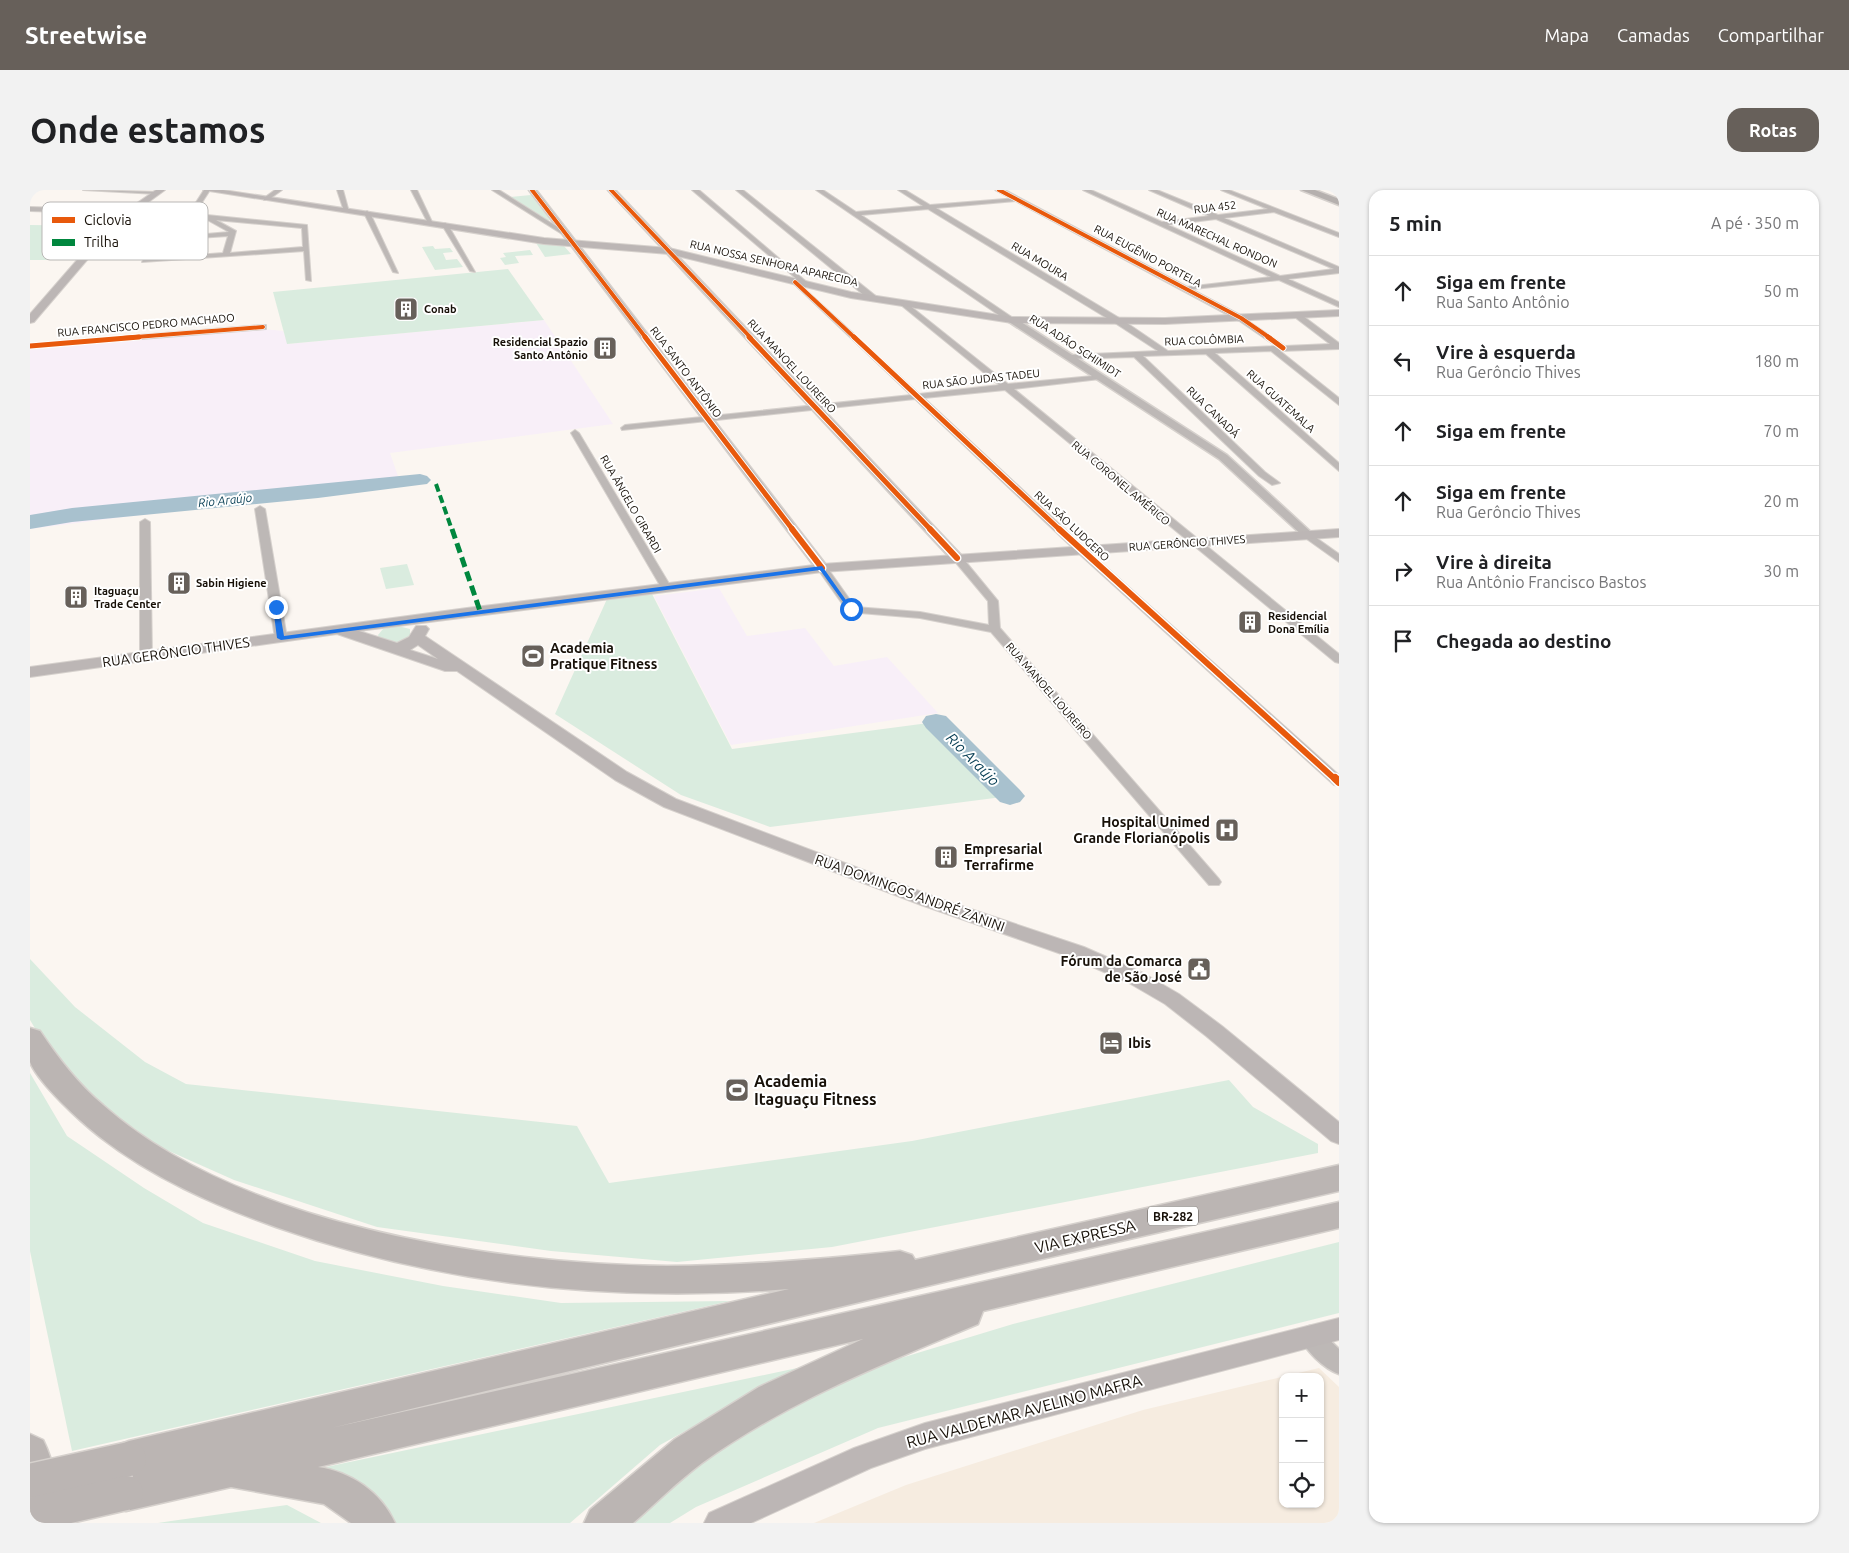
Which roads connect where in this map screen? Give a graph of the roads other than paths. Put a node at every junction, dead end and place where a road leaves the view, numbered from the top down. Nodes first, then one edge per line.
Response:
1 (86, 190) edge
2 (207, 190) edge
3 (279, 190) edge
4 (340, 190) edge
5 (414, 190) edge
6 (495, 190) edge
7 (532, 190) edge
8 (610, 190) edge
9 (695, 190) edge
10 (739, 190) edge
11 (819, 190) edge
12 (901, 190) edge
13 (999, 190) edge
14 (1086, 190) edge
15 (1152, 190) edge
16 (1224, 190) edge
17 (1306, 190) edge
18 (1314, 190) edge
19 (159, 191) edge
20 (266, 198) junction
21 (1016, 199) junction
22 (1339, 201) edge
23 (143, 202) edge
24 (198, 202) edge
25 (929, 206) junction
26 (30, 209) edge
27 (38, 209) junction
28 (42, 209) edge
29 (348, 211) junction
30 (1273, 211) junction
31 (367, 214) junction
32 (856, 214) junction
33 (30, 215) edge
34 (208, 217) edge
35 (208, 218) edge
36 (1213, 218) junction
37 (554, 219) junction
38 (542, 220) junction
39 (432, 223) junction
40 (1160, 224) junction
41 (445, 225) junction
42 (564, 233) junction
43 (233, 234) junction
44 (1339, 235) edge
45 (208, 236) edge
46 (572, 244) junction
47 (306, 248) junction
48 (669, 251) junction
49 (226, 254) junction
50 (208, 256) edge
51 (82, 260) edge
52 (156, 260) edge
53 (144, 261) dead end
54 (1339, 270) edge
55 (473, 271) dead end
56 (396, 272) dead end
57 (1280, 278) junction
58 (309, 280) dead end
59 (795, 282) junction
60 (807, 286) junction
61 (1186, 289) junction
62 (874, 299) junction
63 (904, 303) junction
64 (1339, 304) edge
65 (1339, 313) edge
66 (1296, 315) junction
67 (1241, 318) junction
68 (30, 320) edge
69 (1012, 320) junction
70 (1118, 321) junction
71 (263, 327) dead end
72 (30, 346) edge
73 (1339, 346) edge
74 (1283, 348) junction
75 (1273, 349) junction
76 (1208, 351) junction
77 (1166, 353) junction
78 (1136, 354) junction
79 (1069, 357) junction
80 (1100, 377) junction
81 (1005, 387) junction
82 (917, 397) junction
83 (1339, 402) edge
84 (816, 408) junction
85 (708, 419) junction
86 (625, 428) dead end
87 (575, 433) dead end
88 (1242, 455) junction
89 (1223, 457) junction
90 (1339, 468) edge
91 (1275, 483) dead end
92 (260, 509) dead end
93 (145, 522) dead end
94 (1339, 533) edge
95 (1308, 535) junction
96 (1194, 543) junction
97 (1081, 550) junction
98 (957, 558) junction
99 (1339, 559) edge
100 (822, 568) junction
101 (666, 587) junction
102 (467, 612) junction
103 (390, 623) junction
104 (996, 629) junction
105 (322, 633) junction
106 (419, 634) junction
107 (281, 638) junction
108 (377, 644) junction
109 (146, 656) junction
110 (1339, 660) edge
111 (30, 672) edge
112 (466, 672) junction
113 (1339, 782) edge
114 (1214, 882) dead end
115 (30, 1038) edge
116 (1339, 1135) edge
117 (1339, 1178) edge
118 (1339, 1215) edge
119 (1007, 1253) junction
120 (1035, 1285) junction
121 (1339, 1329) edge
122 (1310, 1336) junction
123 (1339, 1364) edge
124 (30, 1452) edge
125 (227, 1470) junction
126 (127, 1476) junction
127 (30, 1482) edge
128 (30, 1515) edge
129 (42, 1523) edge
130 (375, 1523) edge
131 (604, 1523) edge
132 (719, 1523) edge

1 - 19 street
2 - 20 main road, RUA NOSSA SENHORA APARECIDA
2 - 24 street
3 - 20 street
4 - 29 street
5 - 39 street
6 - 38 street
7 - 37 street, RUA SANTO ANTÔNIO
8 - 48 street, RUA MANOEL LOUREIRO
9 - 60 street
10 - 62 street
11 - 32 street, RUA ADÃO SCHIMIDT
12 - 25 street, RUA MOURA
13 - 21 street, RUA EUGÊNIO PORTELA
14 - 40 street, RUA MARECHAL RONDON
15 - 36 street
16 - 30 street
17 - 22 main road
18 - 22 main road
19 - 23 main road
20 - 29 main road, RUA NOSSA SENHORA APARECIDA
21 - 25 street
21 - 61 street, RUA EUGÊNIO PORTELA
25 - 32 street
25 - 70 street, RUA MOURA
26 - 27 street
27 - 28 street
27 - 33 street
29 - 31 main road, RUA NOSSA SENHORA APARECIDA
30 - 36 street, RUA 452
30 - 44 street
31 - 39 main road, RUA NOSSA SENHORA APARECIDA
31 - 56 street
32 - 69 street, RUA ADÃO SCHIMIDT
34 - 47 street
35 - 43 street
36 - 40 street, RUA 452
36 - 54 street
37 - 38 street
37 - 42 street, RUA SANTO ANTÔNIO
38 - 42 street
39 - 41 main road, RUA NOSSA SENHORA APARECIDA
40 - 57 street, RUA MARECHAL RONDON
41 - 46 main road, RUA NOSSA SENHORA APARECIDA
41 - 55 street
42 - 46 street, RUA SANTO ANTÔNIO
43 - 45 street
43 - 49 street
46 - 48 main road, RUA NOSSA SENHORA APARECIDA
46 - 85 street, RUA SANTO ANTÔNIO
47 - 49 street
47 - 58 street
48 - 59 main road, RUA NOSSA SENHORA APARECIDA
48 - 84 street, RUA MANOEL LOUREIRO
49 - 50 street
51 - 68 main road
52 - 53 street
54 - 57 street
57 - 61 street
57 - 64 street, RUA MARECHAL RONDON
59 - 60 main road, RUA NOSSA SENHORA APARECIDA
59 - 82 street, RUA SÃO LUDGERO
60 - 62 main road, RUA NOSSA SENHORA APARECIDA
61 - 67 street, RUA EUGÊNIO PORTELA
62 - 63 main road, RUA NOSSA SENHORA APARECIDA
63 - 69 main road, RUA NOSSA SENHORA APARECIDA
63 - 81 street, RUA CORONEL AMÉRICO
65 - 66 main road, RUA NOSSA SENHORA APARECIDA
66 - 67 main road, RUA NOSSA SENHORA APARECIDA
66 - 73 street
67 - 70 main road, RUA NOSSA SENHORA APARECIDA
67 - 74 street, RUA EUGÊNIO PORTELA
69 - 70 main road, RUA NOSSA SENHORA APARECIDA
69 - 79 street, RUA ADÃO SCHIMIDT
70 - 77 street, RUA MOURA
71 - 72 street, RUA FRANCISCO PEDRO MACHADO
73 - 74 street, RUA COLÔMBIA
74 - 75 street, RUA COLÔMBIA
75 - 76 street, RUA COLÔMBIA
75 - 83 street
76 - 77 street, RUA COLÔMBIA
76 - 90 street, RUA GUATEMALA
77 - 78 street, RUA COLÔMBIA
78 - 79 street, RUA COLÔMBIA
78 - 88 street, RUA CANADÁ
79 - 80 street, RUA ADÃO SCHIMIDT
80 - 81 street, RUA SÃO JUDAS TADEU
80 - 89 street, RUA ADÃO SCHIMIDT
81 - 82 street, RUA SÃO JUDAS TADEU
81 - 96 street, RUA CORONEL AMÉRICO
82 - 84 street, RUA SÃO JUDAS TADEU
82 - 97 street, RUA SÃO LUDGERO
84 - 85 street, RUA SÃO JUDAS TADEU
84 - 98 street, RUA MANOEL LOUREIRO
85 - 86 street, RUA SÃO JUDAS TADEU
85 - 100 street, RUA SANTO ANTÔNIO
87 - 101 street, RUA ÂNGELO GIRARDI
88 - 89 street
88 - 91 street, RUA CANADÁ
89 - 95 street, RUA ADÃO SCHIMIDT
92 - 107 street
93 - 109 street
94 - 95 main road, RUA GERÔNCIO THIVES
95 - 96 main road, RUA GERÔNCIO THIVES
95 - 99 street
96 - 97 main road, RUA GERÔNCIO THIVES
96 - 110 street, RUA CORONEL AMÉRICO
97 - 98 main road, RUA GERÔNCIO THIVES
97 - 113 street, RUA SÃO LUDGERO
98 - 100 main road, RUA GERÔNCIO THIVES
98 - 104 street, RUA MANOEL LOUREIRO
100 - 101 main road, RUA GERÔNCIO THIVES
100 - 104 street, RUA SANTO ANTÔNIO
101 - 102 main road, RUA GERÔNCIO THIVES
102 - 103 main road, RUA GERÔNCIO THIVES
102 - 106 main road
103 - 105 main road, RUA GERÔNCIO THIVES
103 - 106 main road, RUA DOMINGOS ANDRÉ ZANINI
103 - 108 main road
104 - 114 street, RUA MANOEL LOUREIRO
105 - 107 main road, RUA GERÔNCIO THIVES
105 - 108 main road
106 - 108 main road
106 - 112 main road, RUA DOMINGOS ANDRÉ ZANINI
107 - 109 main road, RUA GERÔNCIO THIVES
108 - 112 main road
109 - 111 main road, RUA GERÔNCIO THIVES
112 - 116 main road, RUA DOMINGOS ANDRÉ ZANINI
115 - 119 highway
117 - 119 highway, VIA EXPRESSA / BR-282
118 - 120 highway
119 - 126 highway
120 - 125 highway
120 - 131 highway
121 - 122 main road, RUA VALDEMAR AVELINO MAFRA
122 - 123 street
122 - 132 main road, RUA VALDEMAR AVELINO MAFRA
124 - 129 highway
125 - 126 highway
125 - 130 highway
126 - 127 highway, bridge
126 - 128 highway, bridge

